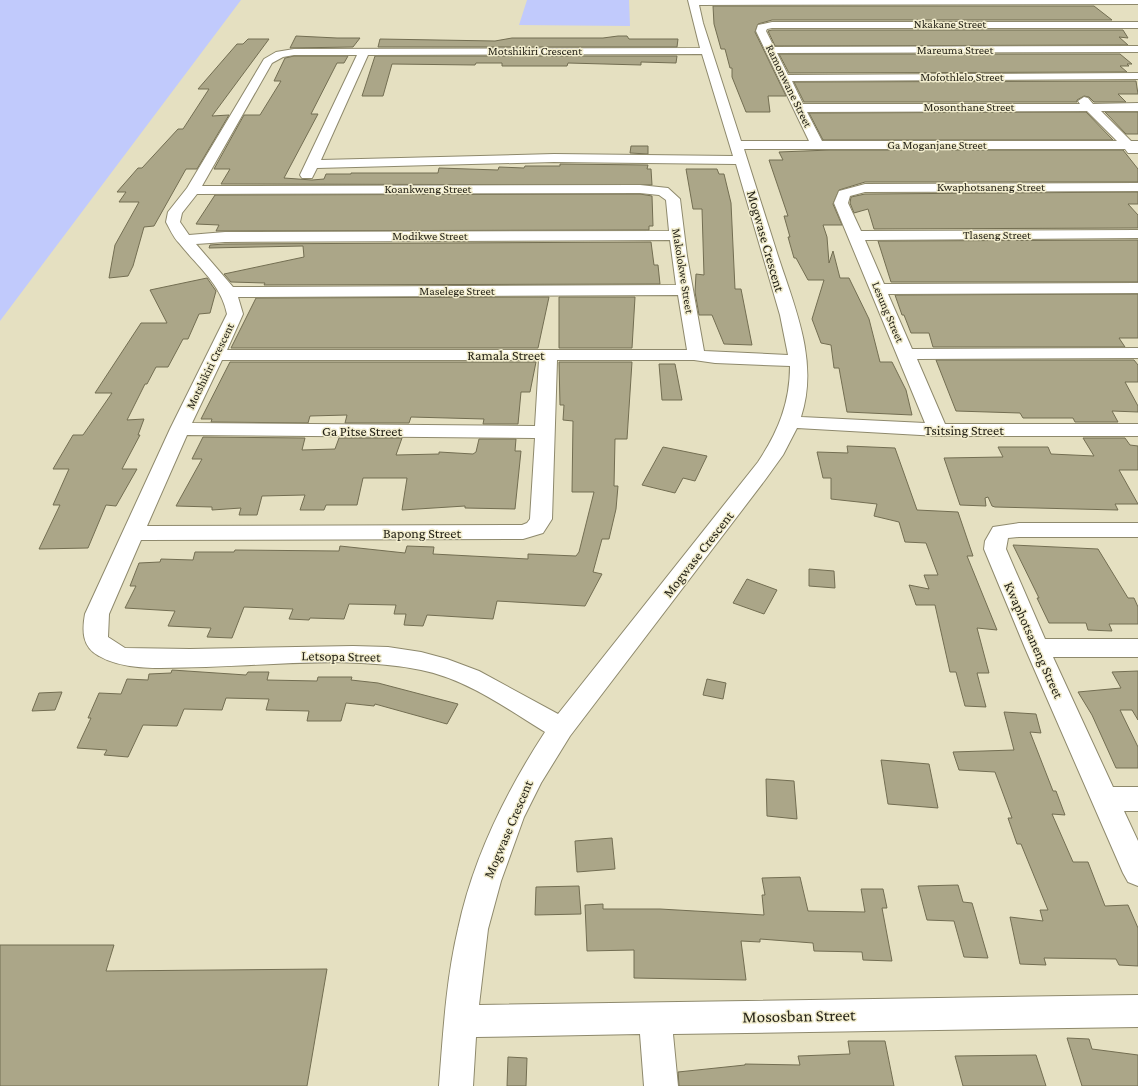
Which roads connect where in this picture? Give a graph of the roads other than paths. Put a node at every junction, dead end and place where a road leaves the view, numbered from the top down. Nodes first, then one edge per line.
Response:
1 (693, 1) edge
2 (820, 1) edge
3 (964, 1) junction
4 (1138, 1) edge
5 (986, 24) junction
6 (1006, 24) junction
7 (1138, 24) edge
8 (762, 27) joint
9 (1138, 49) edge
10 (771, 50) junction
11 (1032, 50) junction
12 (364, 51) junction
13 (707, 51) junction
14 (1058, 76) junction
15 (1138, 76) edge
16 (785, 78) junction
17 (1090, 107) junction
18 (1138, 107) edge
19 (800, 108) junction
20 (1133, 144) edge
21 (818, 146) junction
22 (739, 152) junction
23 (1138, 155) edge
24 (312, 164) junction
25 (1138, 187) edge
26 (300, 189) junction
27 (193, 190) junction
28 (663, 191) joint
29 (844, 194) joint
30 (1138, 234) edge
31 (676, 235) junction
32 (856, 236) junction
33 (184, 240) junction
34 (1138, 288) edge
35 (878, 289) junction
36 (684, 290) junction
37 (230, 292) junction
38 (1138, 353) edge
39 (906, 354) junction
40 (215, 355) junction
41 (548, 355) junction
42 (694, 355) junction
43 (798, 360) junction
44 (790, 422) junction
45 (180, 429) junction
46 (938, 430) junction
47 (1138, 430) edge
48 (544, 432) junction
49 (1138, 530) edge
50 (134, 534) junction
51 (1036, 648) junction
52 (1138, 648) edge
53 (105, 650) joint
54 (561, 729) junction
55 (1106, 799) junction
56 (1138, 799) edge
57 (1138, 873) edge
58 (1138, 1011) edge
59 (655, 1018) junction
60 (460, 1021) junction
61 (456, 1086) edge
62 (660, 1086) edge

1 - 2 street
1 - 13 street, Mogwase Crescent
2 - 3 street
3 - 4 street
3 - 5 street
5 - 6 street, Nkakane Street
5 - 8 street, Nkakane Street
6 - 7 street, Nkakane Street
6 - 11 street
8 - 10 street, Ramonwane Street
9 - 11 street, Mareuma Street
10 - 11 street, Mareuma Street
10 - 16 street, Ramonwane Street
11 - 14 street
12 - 13 street, Motshikiri Crescent
12 - 24 street
12 - 27 street, Motshikiri Crescent
13 - 22 street, Mogwase Crescent
14 - 15 street, Mofothlelo Street
14 - 16 street, Mofothlelo Street
14 - 17 street
16 - 19 street, Ramonwane Street
17 - 18 street, Mosonthane Street
17 - 19 street, Mosonthane Street
17 - 20 street
19 - 21 street, Ramonwane Street
20 - 21 street, Ga Moganjane Street
20 - 23 street
21 - 22 street, Ga Moganjane Street
22 - 24 street, Ga Moganjane Street
22 - 43 street, Mogwase Crescent
24 - 26 street
25 - 29 street, Kwaphotsaneng Street
26 - 27 street, Koankweng Street
26 - 28 street, Koankweng Street
27 - 33 street, Motshikiri Crescent
28 - 31 street, Makolokwe Street
29 - 32 street, Lesung Street
30 - 32 street, Tlaseng Street
31 - 33 street, Modikwe Street
31 - 36 street, Makolokwe Street
32 - 35 street, Lesung Street
33 - 37 street, Motshikiri Crescent
34 - 35 street
35 - 39 street, Lesung Street
36 - 37 street, Maselege Street
36 - 42 street, Makolokwe Street
37 - 40 street, Motshikiri Crescent
38 - 39 street
39 - 46 street, Lesung Street
40 - 41 street, Ramala Street
40 - 45 street, Motshikiri Crescent
41 - 42 street, Ramala Street
41 - 48 street, Bapong Street
42 - 43 street, Ramala Street
43 - 44 street, Mogwase Crescent
44 - 46 street, Tsitsing Street
44 - 54 street, Mogwase Crescent
45 - 48 street, Ga Pitse Street
45 - 50 street, Motshikiri Crescent
46 - 47 street, Tsitsing Street
48 - 50 street, Bapong Street
49 - 51 street, Kwaphotsaneng Street
50 - 53 street, Motshikiri Crescent
51 - 52 street
51 - 55 street, Kwaphotsaneng Street
53 - 54 street, Letsopa Street
54 - 60 street, Mogwase Crescent
55 - 56 street
55 - 57 street, Kwaphotsaneng Street
58 - 59 street, Mososban Street
59 - 60 street, Mososban Street
59 - 62 street
60 - 61 street, Mogwase Crescent

